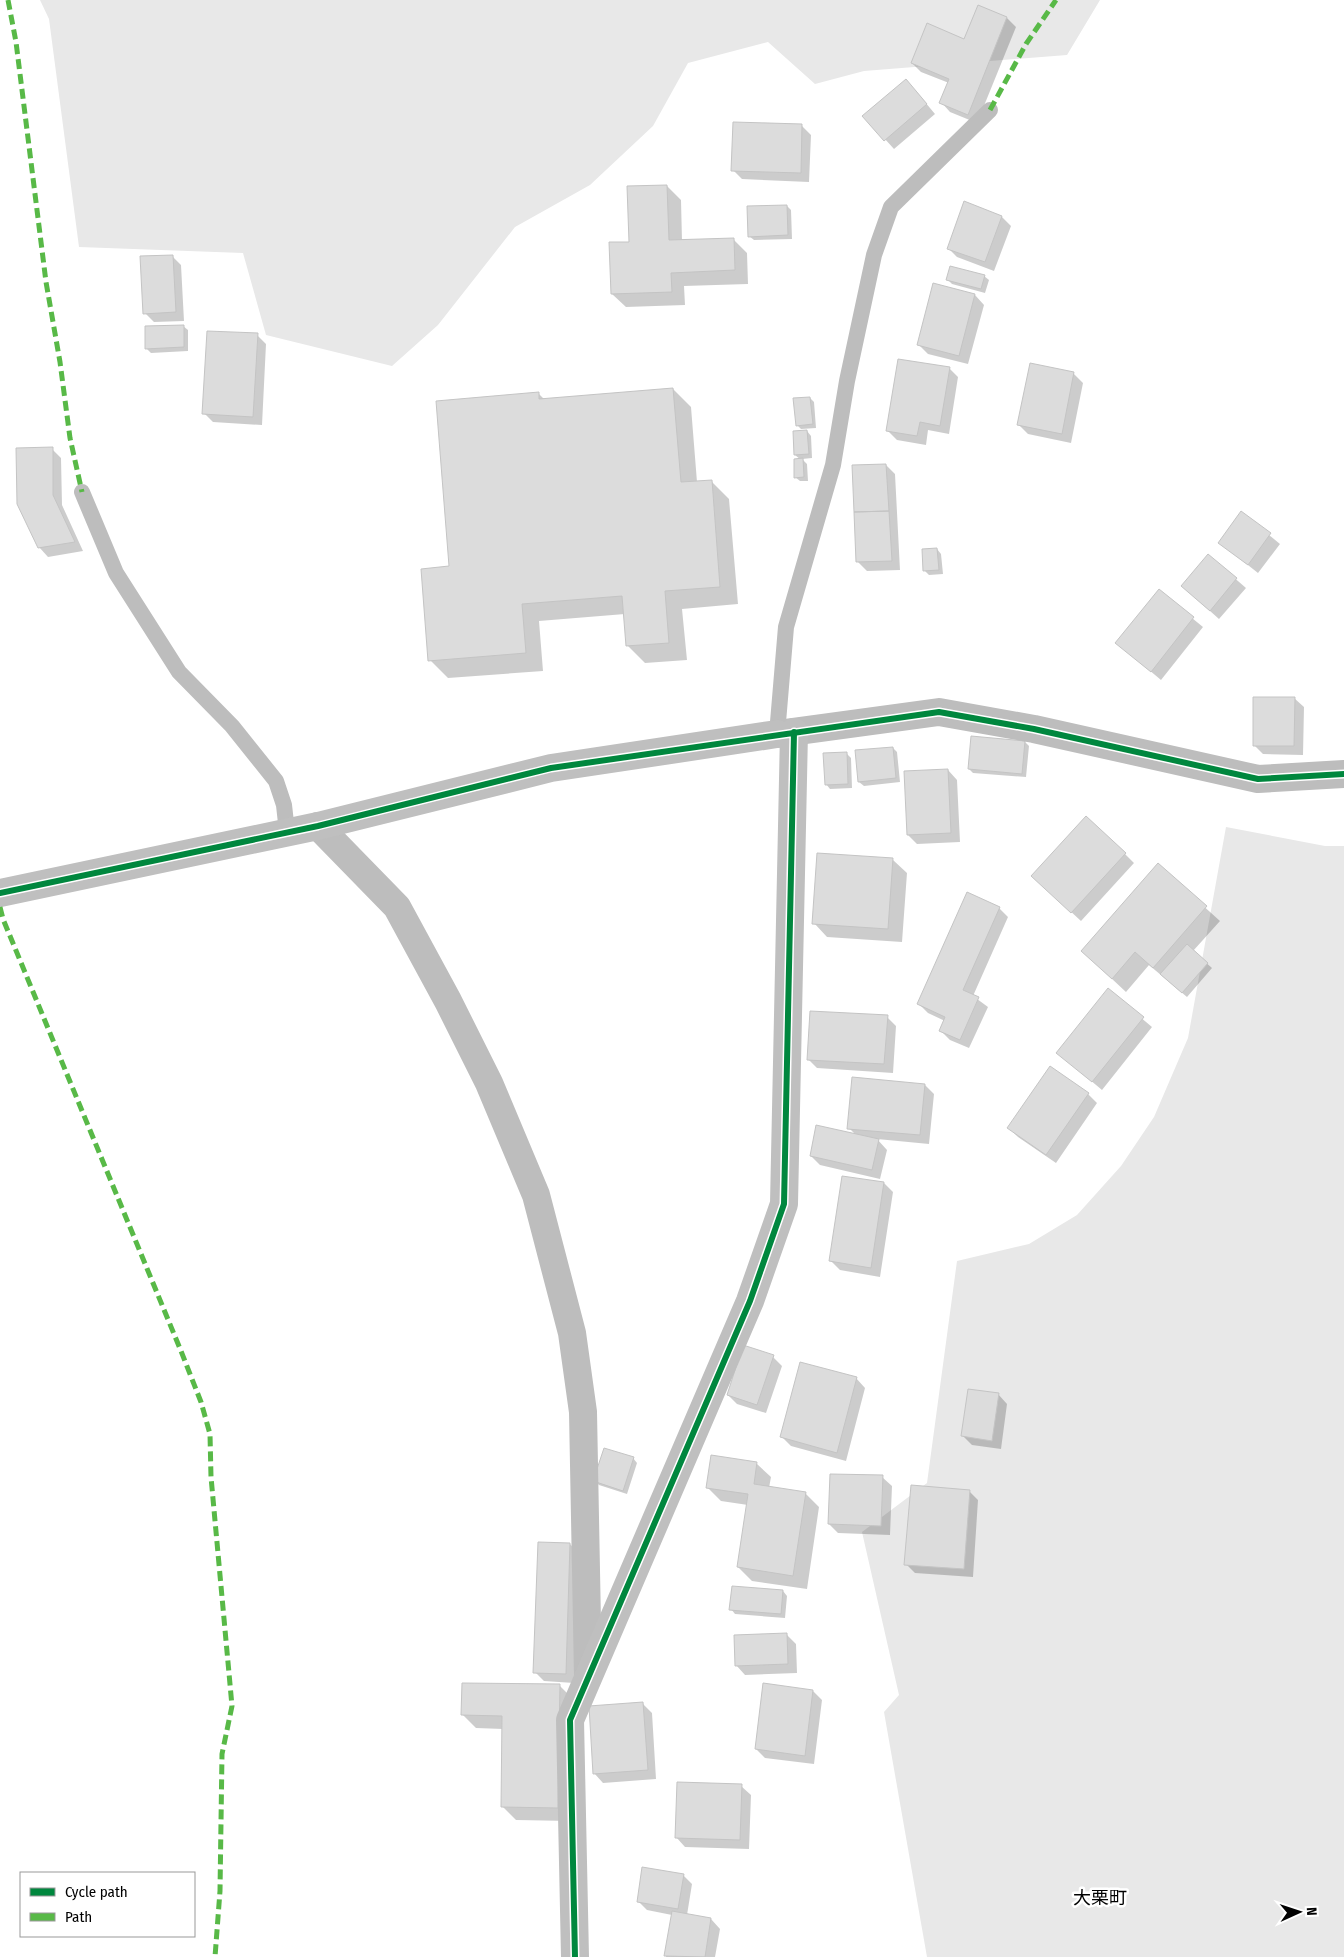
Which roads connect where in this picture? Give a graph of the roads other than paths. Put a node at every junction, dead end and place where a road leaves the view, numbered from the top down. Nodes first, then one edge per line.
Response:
1 (990, 110) dead end
2 (82, 492) dead end
3 (785, 733) junction
4 (1344, 774) edge
5 (318, 826) junction
6 (287, 832) junction
7 (0, 893) edge
8 (588, 1676) junction
9 (575, 1957) edge

1 - 3 lane
2 - 6 lane
3 - 4 street
3 - 5 street
3 - 8 street
5 - 6 street
5 - 8 street
6 - 7 street
8 - 9 street

